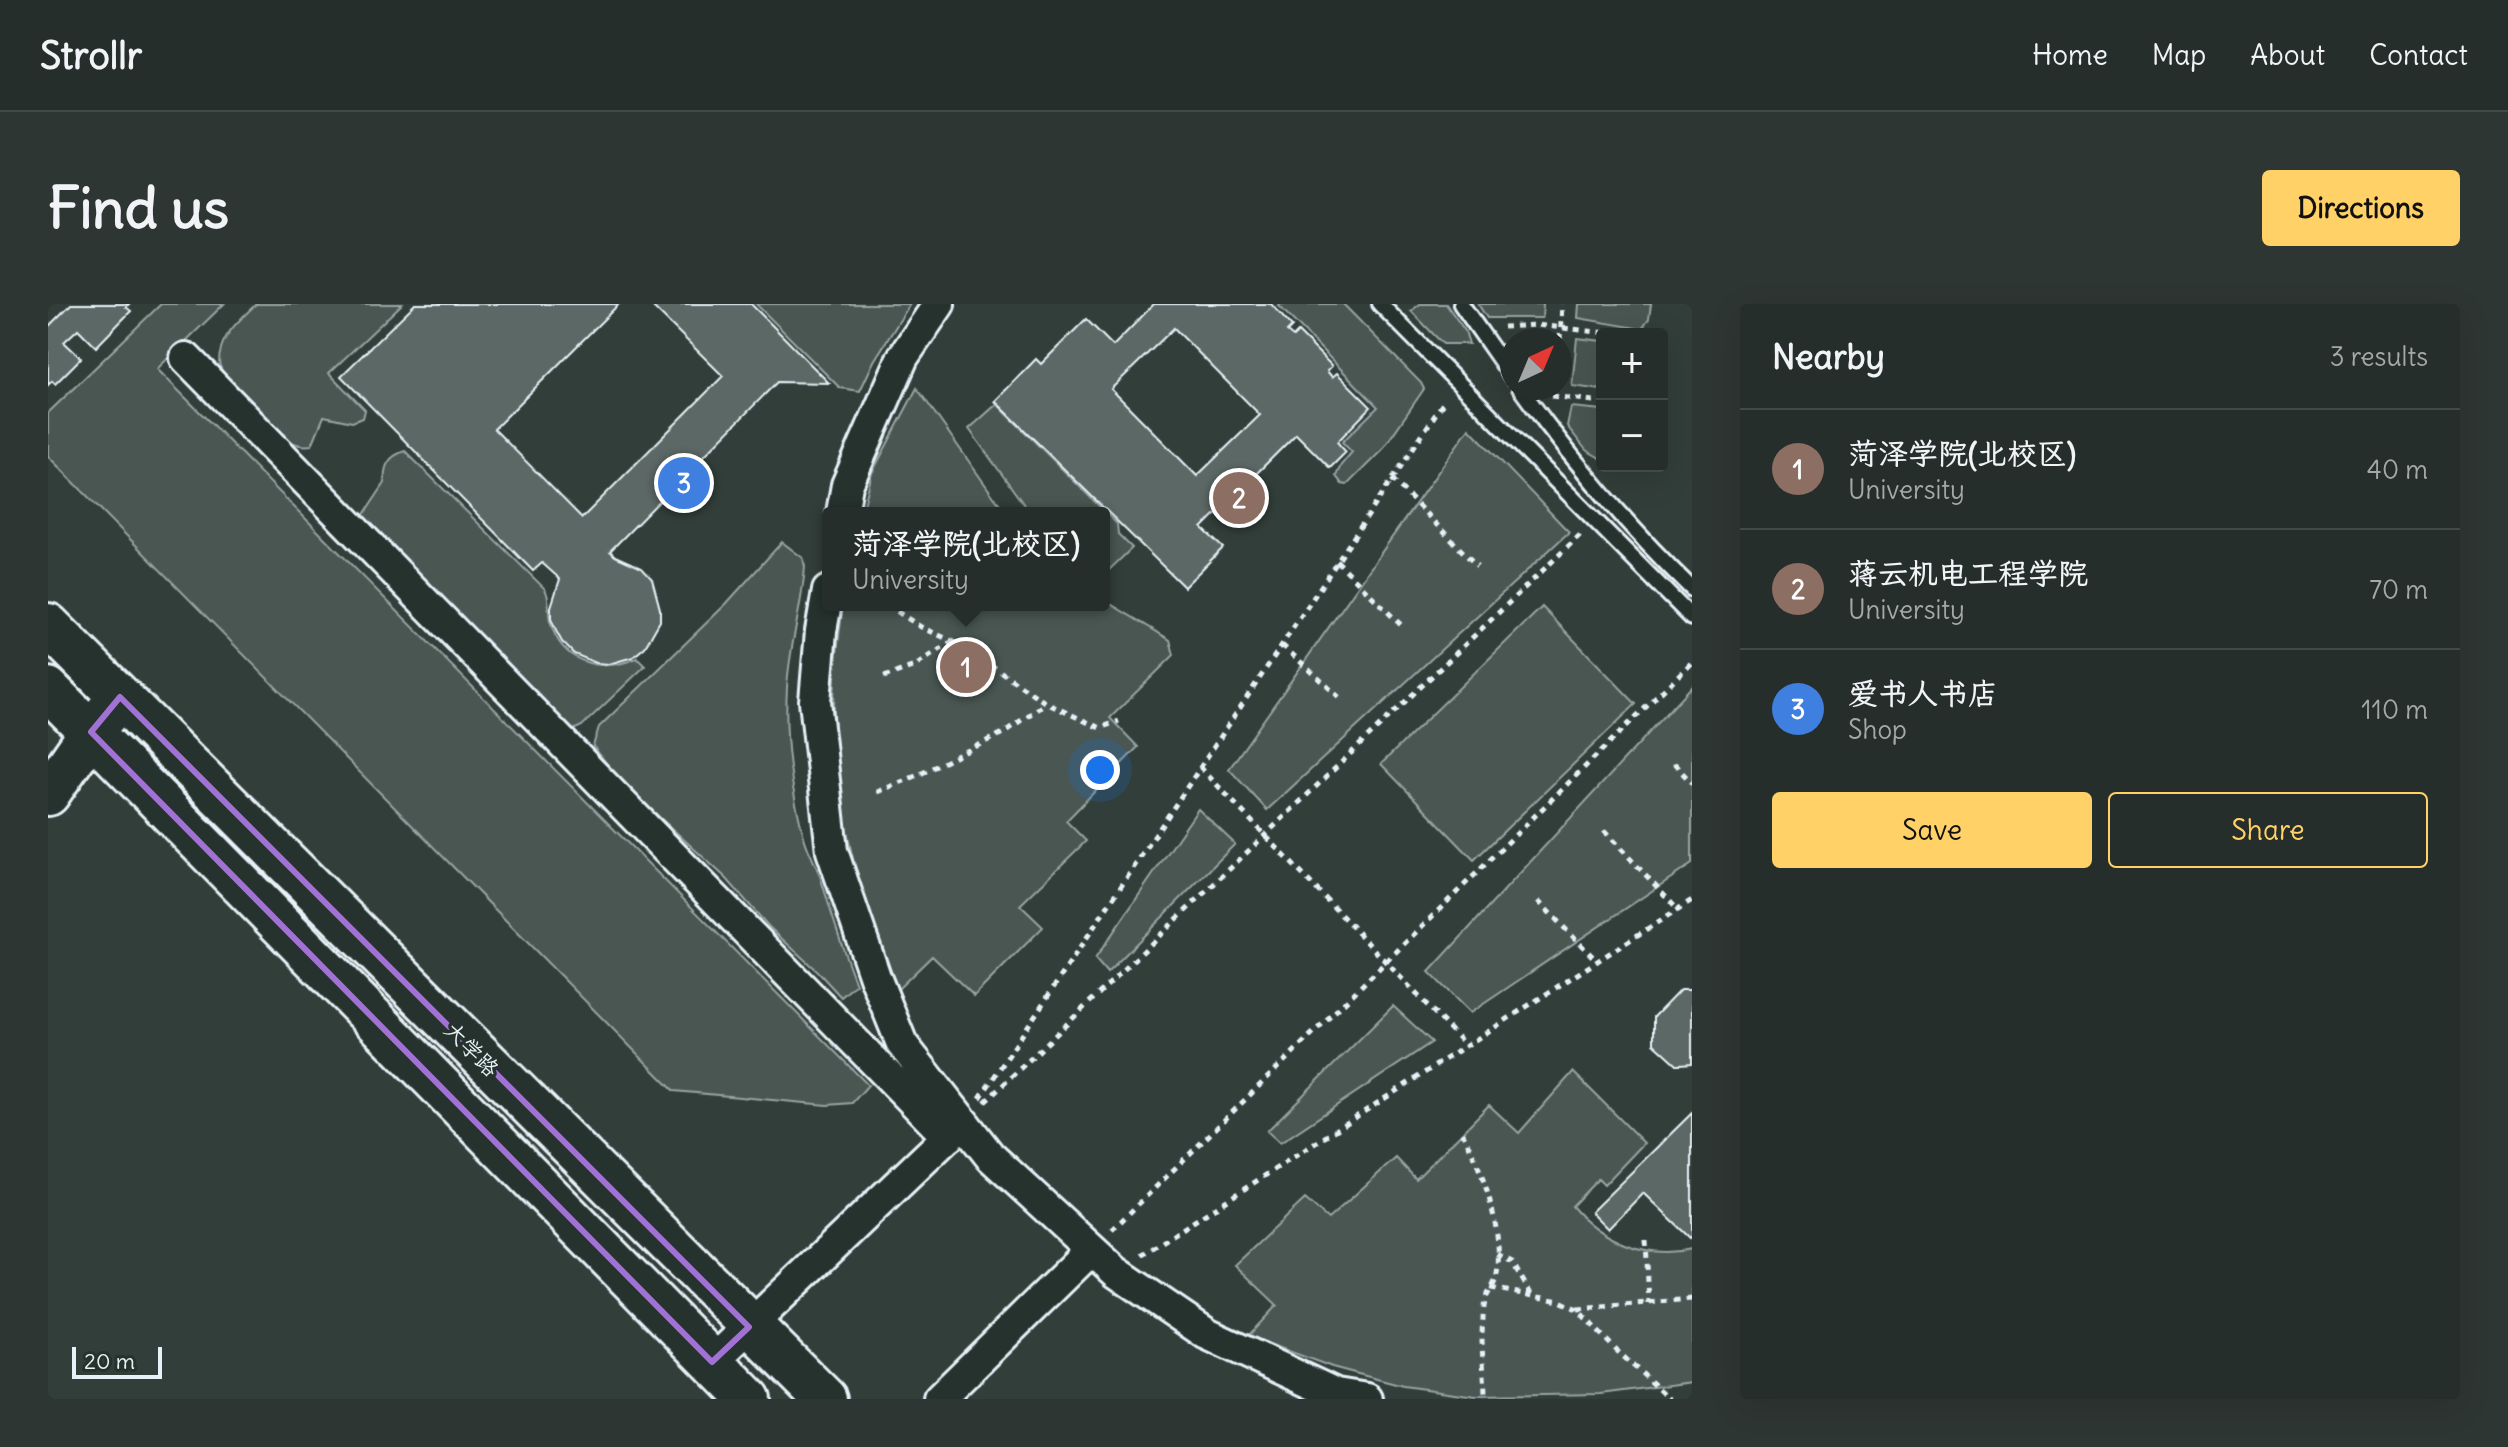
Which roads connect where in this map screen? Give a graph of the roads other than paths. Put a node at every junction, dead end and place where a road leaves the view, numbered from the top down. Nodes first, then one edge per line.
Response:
1 (939, 304) edge
2 (1461, 304) edge
3 (1385, 305) edge
4 (186, 358) dead end
5 (1500, 360) edge
6 (1528, 400) edge
7 (843, 507) edge
8 (1692, 589) edge
9 (824, 611) edge
10 (1692, 618) edge
11 (48, 625) edge
12 (48, 689) edge
13 (120, 697) junction
14 (91, 732) junction
15 (48, 794) edge
16 (956, 1129) junction
17 (1091, 1250) junction
18 (749, 1327) junction
19 (712, 1362) junction
20 (749, 1399) edge
21 (825, 1399) edge
22 (939, 1399) edge
23 (1367, 1399) edge

1 - 7 street
2 - 5 lane
3 - 10 lane
4 - 16 street
6 - 8 lane
9 - 16 street
11 - 13 main road, 大学路
12 - 14 main road
13 - 14 main road
13 - 18 main road, 大学路
14 - 15 main road
14 - 19 main road
16 - 17 street
16 - 18 street
17 - 22 street
17 - 23 street
18 - 19 street
18 - 21 main road, 大学路
19 - 20 main road

